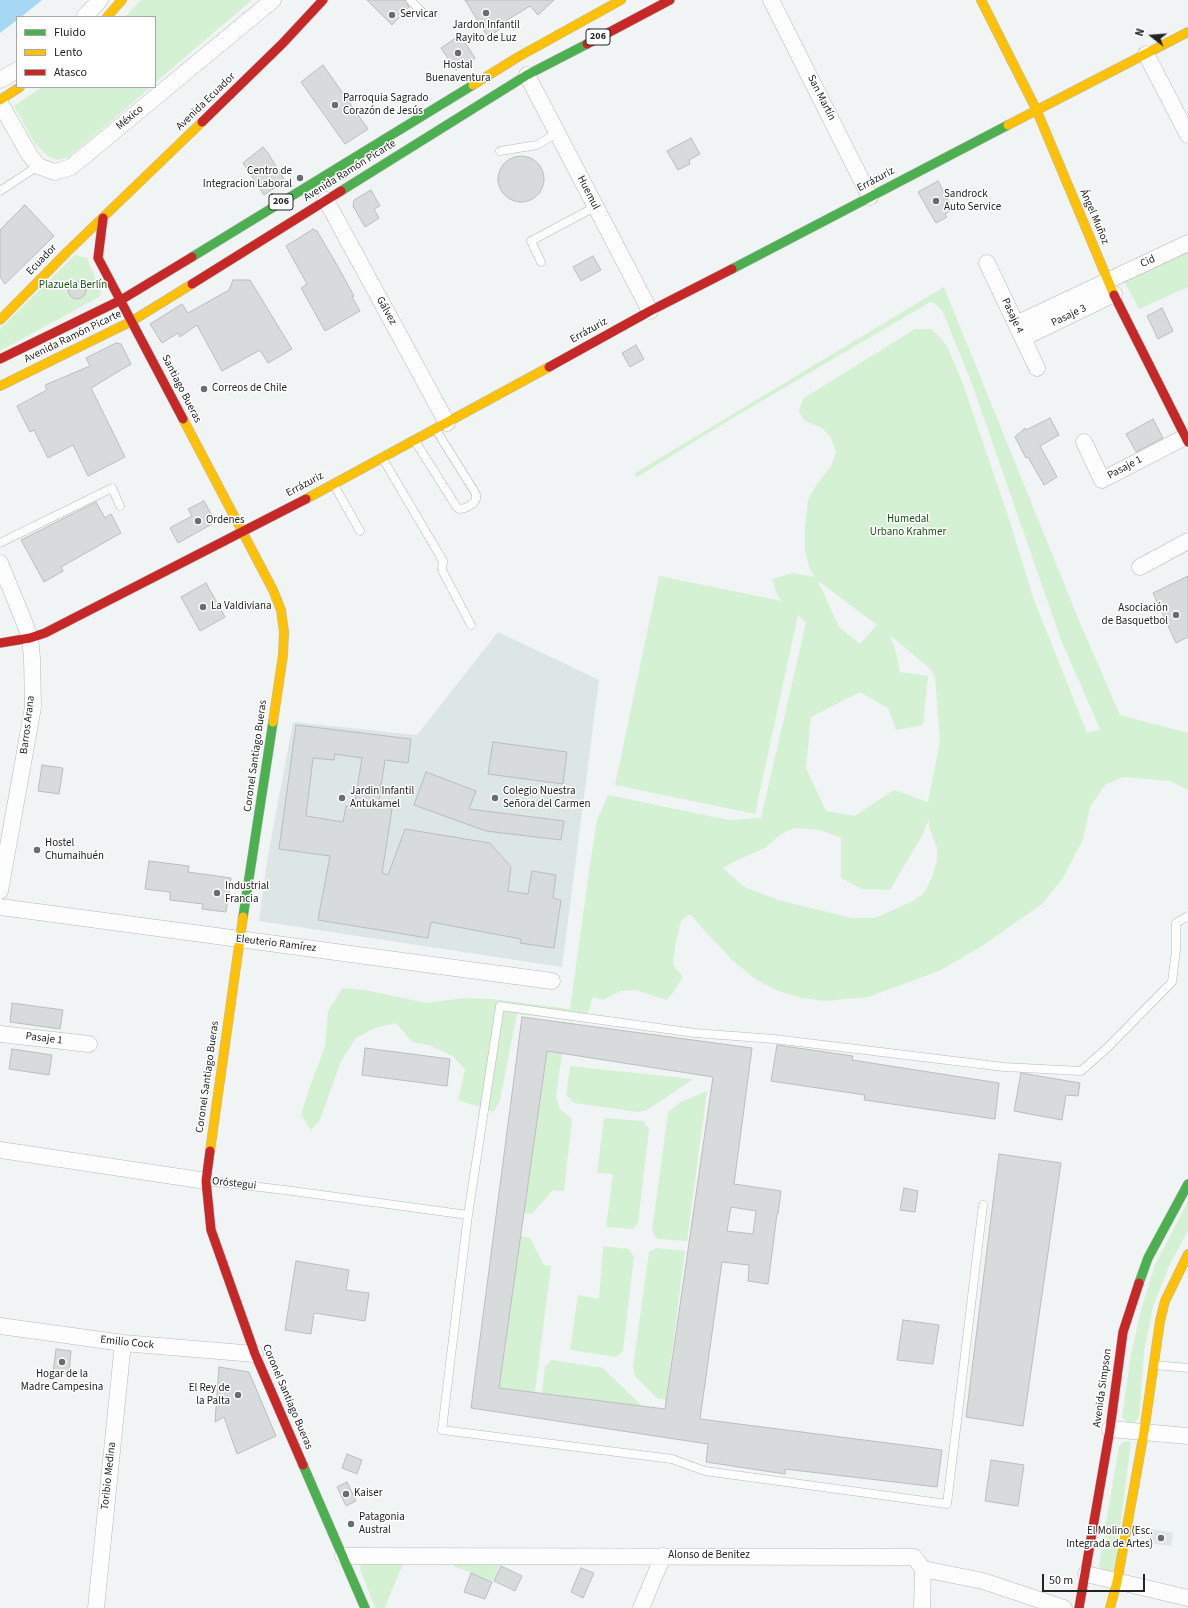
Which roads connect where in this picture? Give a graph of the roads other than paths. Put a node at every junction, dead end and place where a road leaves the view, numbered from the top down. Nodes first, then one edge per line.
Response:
1 (100, 0) edge
2 (122, 0) edge
3 (273, 0) edge
4 (323, 0) edge
5 (410, 0) edge
6 (621, 0) edge
7 (670, 0) edge
8 (771, 0) edge
9 (987, 2) edge
10 (424, 14) dead end
11 (85, 16) edge
12 (108, 16) edge
13 (1188, 32) edge
14 (1146, 54) junction
15 (16, 71) edge
16 (527, 75) junction
17 (0, 80) edge
18 (18, 88) edge
19 (0, 100) edge
20 (0, 103) edge
21 (1036, 109) junction
22 (557, 133) junction
23 (1188, 135) edge
24 (500, 151) dead end
25 (38, 166) junction
26 (0, 191) edge
27 (870, 197) junction
28 (326, 200) junction
29 (595, 207) junction
30 (104, 218) junction
31 (1188, 243) edge
32 (68, 251) junction
33 (81, 252) dead end
34 (541, 262) dead end
35 (987, 263) dead end
36 (1112, 287) junction
37 (120, 300) junction
38 (650, 311) junction
39 (0, 320) edge
40 (132, 321) junction
41 (1016, 324) junction
42 (1023, 338) junction
43 (0, 359) edge
44 (1037, 368) dead end
45 (0, 386) edge
46 (441, 426) junction
47 (1186, 439) edge
48 (415, 440) junction
49 (1084, 442) dead end
50 (382, 457) junction
51 (334, 483) junction
52 (120, 506) dead end
53 (360, 531) dead end
54 (242, 532) junction
55 (1188, 541) edge
56 (0, 543) edge
57 (0, 563) edge
58 (1140, 567) dead end
59 (471, 625) dead end
60 (30, 638) junction
61 (0, 643) edge
62 (0, 891) edge
63 (0, 907) edge
64 (1188, 916) edge
65 (240, 939) junction
66 (552, 981) dead end
67 (0, 1034) edge
68 (89, 1044) dead end
69 (0, 1150) edge
70 (206, 1180) junction
71 (1188, 1184) edge
72 (983, 1205) dead end
73 (468, 1215) junction
74 (1188, 1254) edge
75 (0, 1326) edge
76 (123, 1343) junction
77 (255, 1354) junction
78 (1152, 1365) junction
79 (1188, 1368) edge
80 (1110, 1429) junction
81 (1144, 1432) junction
82 (1188, 1436) edge
83 (343, 1556) junction
84 (663, 1556) junction
85 (923, 1569) junction
86 (1086, 1574) junction
87 (1117, 1582) junction
88 (1188, 1598) edge
89 (96, 1608) edge
90 (365, 1608) edge
91 (641, 1608) edge
92 (922, 1608) edge
93 (1064, 1608) edge
94 (1079, 1608) edge
95 (1110, 1608) edge

1 - 11 street
2 - 12 main road
3 - 25 street, México
4 - 30 main road, Avenida Ecuador
5 - 10 lane
6 - 37 main road, Avenida Ramón Picarte / 206
7 - 16 main road, Avenida Ramón Picarte / 206
8 - 27 street, San Martín
9 - 21 main road, Ángel Muñoz
13 - 14 main road, Errázuriz
14 - 21 main road, Errázuriz
14 - 23 street
15 - 17 street
16 - 22 street, Huemul
16 - 28 main road, Avenida Ramón Picarte / 206
18 - 19 main road
20 - 25 street
21 - 27 main road, Errázuriz
21 - 36 main road, Ángel Muñoz
22 - 24 lane
22 - 29 street, Huemul
25 - 26 lane
27 - 38 main road, Errázuriz
28 - 40 main road, Avenida Ramón Picarte / 206
28 - 46 street, Gálvez
29 - 34 lane
29 - 38 street, Huemul
30 - 32 main road, Ecuador
30 - 37 main road, Santiago Bueras
31 - 36 street, Cid
32 - 33 main road
32 - 39 main road, Ecuador
35 - 41 street, Pasaje 4
36 - 41 street, Pasaje 3
36 - 42 street, Pasaje 3
36 - 47 main road, Ángel Muñoz
37 - 40 main road, Santiago Bueras
37 - 43 main road, Avenida Ramón Picarte / 206
38 - 46 main road, Errázuriz
40 - 45 main road, Avenida Ramón Picarte / 206
40 - 54 main road, Santiago Bueras
41 - 42 street, Pasaje 4
42 - 44 street, Pasaje 4
46 - 48 main road, Errázuriz
46 - 48 lane
47 - 49 street, Pasaje 1
48 - 50 main road, Errázuriz
50 - 51 main road, Errázuriz
50 - 59 lane
51 - 53 lane
51 - 54 main road, Errázuriz
52 - 56 lane
54 - 60 main road, Errázuriz
54 - 65 main road, Coronel Santiago Bueras
55 - 58 street
57 - 60 street, Barros Arana
60 - 61 main road, Errázuriz
60 - 62 street, Barros Arana
63 - 65 street, Eleuterio Ramírez
64 - 73 lane
65 - 66 street, Eleuterio Ramírez
65 - 70 main road, Coronel Santiago Bueras
67 - 68 street, Pasaje 1
69 - 70 street, Oróstegui
70 - 73 lane, Oróstegui
70 - 77 main road, Coronel Santiago Bueras
71 - 80 main road, Avenida Simpson
72 - 73 lane
74 - 78 main road
75 - 76 street, Emilio Cock
76 - 77 street, Emilio Cock
76 - 89 street, Toribio Medina
77 - 83 main road, Coronel Santiago Bueras
78 - 79 lane
78 - 81 main road
80 - 81 street
80 - 86 main road, Avenida Simpson
81 - 82 street
81 - 87 main road
83 - 84 street, Alonso de Benitez
83 - 90 main road, Coronel Santiago Bueras
84 - 85 street, Alonso de Benitez
84 - 91 street
85 - 92 street
85 - 93 street, Alonso de Benitez
86 - 87 street
86 - 94 main road, Avenida Simpson
87 - 88 street
87 - 95 main road

